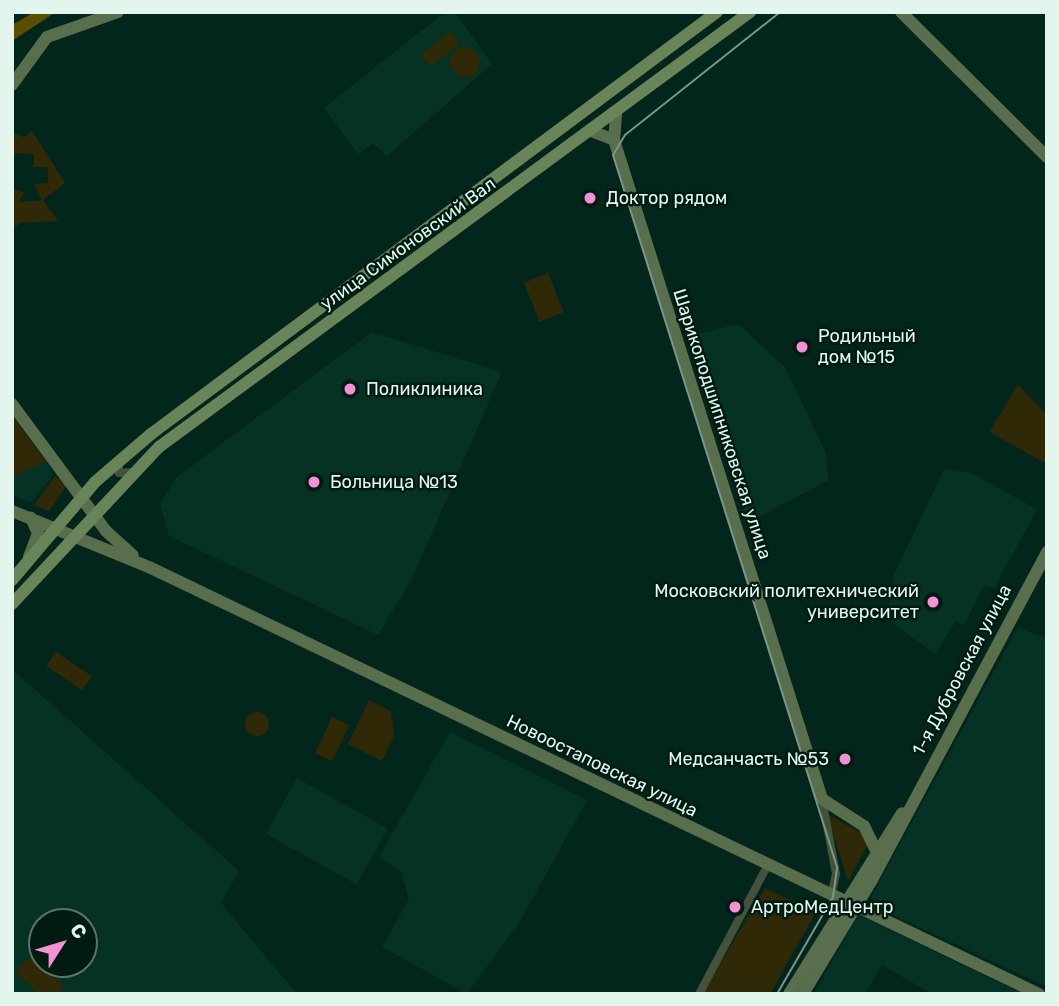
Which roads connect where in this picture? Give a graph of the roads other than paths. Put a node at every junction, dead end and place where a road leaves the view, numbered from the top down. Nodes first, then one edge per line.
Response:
1 (96, 12) edge
2 (118, 12) edge
3 (717, 12) edge
4 (750, 12) edge
5 (901, 12) edge
6 (12, 68) edge
7 (12, 85) edge
8 (616, 114) junction
9 (580, 116) junction
10 (591, 131) junction
11 (614, 140) junction
12 (1047, 157) edge
13 (488, 186) junction
14 (498, 201) junction
15 (12, 404) edge
16 (120, 458) junction
17 (132, 472) junction
18 (82, 496) junction
19 (12, 511) edge
20 (94, 513) junction
21 (31, 518) junction
22 (55, 528) junction
23 (75, 536) junction
24 (1047, 552) edge
25 (27, 562) junction
26 (151, 568) junction
27 (12, 580) edge
28 (12, 604) edge
29 (822, 799) junction
30 (909, 805) junction
31 (892, 824) junction
32 (864, 826) junction
33 (875, 849) junction
34 (768, 865) junction
35 (843, 901) junction
36 (699, 994) edge
37 (789, 994) edge
38 (803, 994) edge
39 (1039, 994) edge

1 - 6 main road
2 - 7 main road
3 - 9 main road, улица Симоновский Вал
4 - 8 main road, улица Симоновский Вал
5 - 12 main road
8 - 10 main road, улица Симоновский Вал
8 - 11 main road
9 - 10 street
9 - 13 main road, улица Симоновский Вал
10 - 11 main road
10 - 14 main road, улица Симоновский Вал
11 - 29 main road, Шарикоподшипниковская улица
13 - 14 main road
13 - 16 main road, улица Симоновский Вал
14 - 17 main road, улица Симоновский Вал
15 - 18 main road, Новоостаповская улица
16 - 17 street
16 - 18 main road, улица Симоновский Вал
17 - 20 main road, улица Симоновский Вал
18 - 20 main road, Новоостаповская улица
18 - 22 main road, улица Симоновский Вал
19 - 21 main road, Новоостаповская улица
20 - 23 main road, улица Симоновский Вал
20 - 26 main road, Новоостаповская улица
21 - 22 main road, Новоостаповская улица
21 - 25 main road
22 - 23 main road, Новоостаповская улица
22 - 25 main road, улица Симоновский Вал
23 - 26 main road, Новоостаповская улица
23 - 28 main road, улица Симоновский Вал
24 - 30 main road, 1-я Дубровская улица
25 - 27 main road, улица Симоновский Вал
26 - 34 main road, Новоостаповская улица
29 - 32 main road
29 - 35 street, Шарикоподшипниковская улица
30 - 31 main road, 1-я Дубровская улица
30 - 35 main road, 1-я Дубровская улица
31 - 32 main road
31 - 33 main road, 1-я Дубровская улица
32 - 33 main road
33 - 35 main road, 1-я Дубровская улица
34 - 35 main road, Новоостаповская улица
34 - 36 street
35 - 37 main road, Шарикоподшипниковская улица
35 - 38 main road, Шарикоподшипниковская улица
35 - 39 main road, Новоостаповская улица

